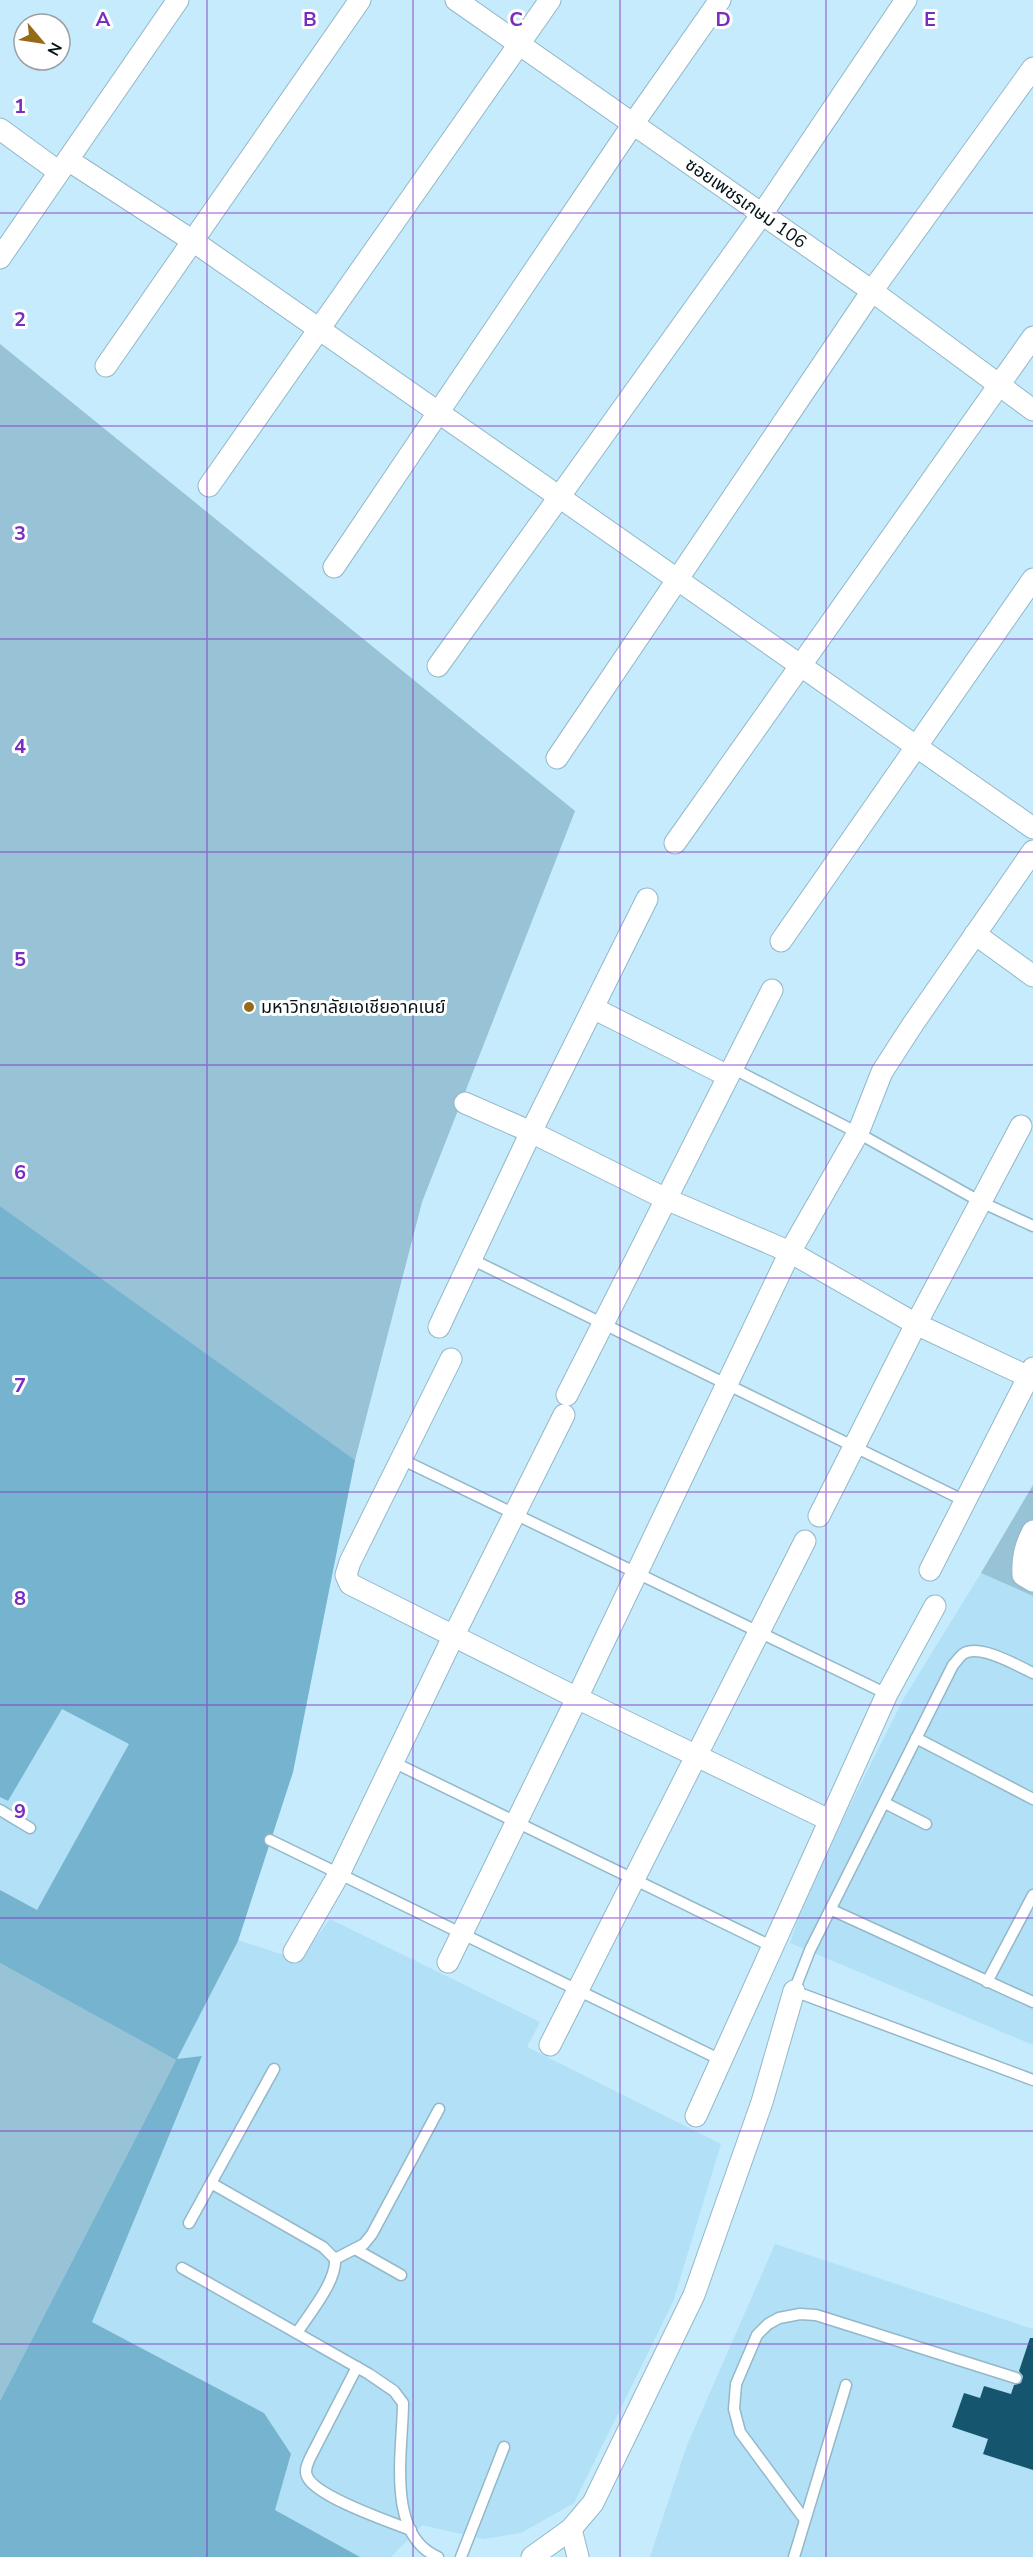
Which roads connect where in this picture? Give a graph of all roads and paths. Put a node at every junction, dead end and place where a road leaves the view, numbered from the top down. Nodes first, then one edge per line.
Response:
1 (178, 0) edge
2 (360, 0) edge
3 (456, 0) edge
4 (550, 0) edge
5 (720, 0) edge
6 (906, 0) edge
7 (519, 44) junction
8 (1033, 68) edge
9 (633, 124) junction
10 (0, 129) edge
11 (64, 166) junction
12 (762, 214) junction
13 (193, 241) junction
14 (0, 258) edge
15 (872, 291) junction
16 (319, 330) junction
17 (1033, 337) edge
18 (106, 366) dead end
19 (1000, 385) junction
20 (1033, 410) edge
21 (437, 413) junction
22 (209, 486) dead end
23 (559, 498) junction
24 (334, 567) dead end
25 (1033, 579) edge
26 (678, 580) junction
27 (438, 666) dead end
28 (801, 666) junction
29 (916, 746) junction
30 (557, 758) dead end
31 (1033, 828) edge
32 (675, 843) dead end
33 (1033, 851) edge
34 (647, 899) dead end
35 (975, 934) junction
36 (781, 941) dead end
37 (1033, 976) edge
38 (772, 990) dead end
39 (593, 1008) junction
40 (730, 1072) junction
41 (465, 1103) dead end
42 (1021, 1126) dead end
43 (531, 1132) junction
44 (858, 1133) junction
45 (666, 1199) junction
46 (981, 1202) junction
47 (1033, 1227) edge
48 (789, 1252) junction
49 (471, 1259) junction
50 (603, 1324) junction
51 (916, 1324) junction
52 (439, 1327) dead end
53 (451, 1359) dead end
54 (1031, 1372) edge
55 (727, 1383) junction
56 (854, 1446) junction
57 (401, 1459) junction
58 (965, 1501) junction
59 (515, 1515) junction
60 (819, 1516) dead end
61 (1033, 1532) edge
62 (805, 1541) dead end
63 (930, 1569) dead end
64 (637, 1572) junction
65 (1033, 1581) edge
66 (935, 1606) dead end
67 (759, 1632) junction
68 (454, 1635) junction
69 (1033, 1673) edge
70 (887, 1694) junction
71 (577, 1698) junction
72 (916, 1738) junction
73 (696, 1755) junction
74 (393, 1762) junction
75 (1033, 1798) edge
76 (885, 1803) junction
77 (0, 1810) edge
78 (829, 1820) junction
79 (516, 1823) junction
80 (926, 1824) dead end
81 (30, 1828) dead end
82 (270, 1840) dead end
83 (339, 1874) junction
84 (635, 1879) junction
85 (1033, 1895) edge
86 (832, 1910) junction
87 (463, 1932) junction
88 (771, 1946) junction
89 (294, 1952) dead end
90 (448, 1962) dead end
91 (987, 1982) junction
92 (577, 1990) junction
93 (794, 1990) junction
94 (1033, 2002) edge
95 (550, 2045) dead end
96 (721, 2060) junction
97 (274, 2069) dead end
98 (1033, 2080) edge
99 (439, 2109) dead end
100 (696, 2116) dead end
101 (211, 2183) junction
102 (189, 2223) dead end
103 (355, 2249) junction
104 (335, 2259) junction
105 (182, 2268) dead end
106 (401, 2276) dead end
107 (297, 2333) junction
108 (357, 2367) junction
109 (1016, 2378) dead end
110 (846, 2385) dead end
111 (504, 2447) dead end
112 (805, 2520) junction
113 (571, 2529) junction
114 (411, 2530) junction
115 (438, 2557) edge
116 (461, 2557) edge
117 (532, 2557) edge
118 (578, 2557) edge
119 (794, 2557) edge

1 - 11 street
2 - 13 street
3 - 7 street, ซอยเพชรเกษม 106
4 - 7 street
5 - 9 street
6 - 12 street
7 - 9 street, ซอยเพชรเกษม 106
7 - 16 street
8 - 15 street
9 - 12 street, ซอยเพชรเกษม 106
9 - 21 street
10 - 11 street
11 - 13 street
11 - 14 street
12 - 15 street, ซอยเพชรเกษม 106
12 - 23 street
13 - 16 street
13 - 18 street
15 - 19 street, ซอยเพชรเกษม 106
15 - 26 street
16 - 21 street
16 - 22 street
17 - 19 street
19 - 20 street, ซอยเพชรเกษม 106
19 - 28 street
21 - 23 street
21 - 24 street
23 - 26 street
23 - 27 street
25 - 29 street
26 - 28 street
26 - 30 street
28 - 29 street
28 - 32 street
29 - 31 street
29 - 36 street
33 - 35 street
34 - 39 street
35 - 37 street
35 - 44 street
38 - 40 street
39 - 40 street
39 - 43 street
40 - 44 lane
40 - 45 street
41 - 43 street
42 - 46 street
43 - 45 street
43 - 49 street
44 - 46 lane
44 - 48 street
45 - 48 street
45 - 50 street
46 - 47 lane
46 - 51 street
48 - 51 street
48 - 55 street
49 - 50 lane
49 - 52 street
50 - 55 lane
50 - 59 street
51 - 54 street
51 - 56 street
53 - 57 street
54 - 58 street
55 - 56 lane
55 - 64 street
56 - 58 lane
56 - 60 street
57 - 59 lane
57 - 68 street
58 - 63 street
59 - 64 lane
59 - 68 street
61 - 65 street
62 - 67 street
64 - 67 lane
64 - 71 street
66 - 70 street
67 - 70 lane
67 - 73 street
68 - 71 street
68 - 74 street
69 - 72 lane
70 - 78 street
71 - 73 street
71 - 79 street
72 - 75 lane
72 - 76 lane
73 - 78 street
73 - 84 street
74 - 79 lane
74 - 83 street
76 - 80 lane
76 - 86 lane
77 - 81 lane
78 - 88 street
79 - 84 lane
79 - 87 street
82 - 83 lane
83 - 87 lane
83 - 89 street
84 - 88 lane
84 - 92 street
85 - 91 lane
86 - 91 lane
86 - 93 lane
87 - 90 street
87 - 92 lane
88 - 96 street
91 - 94 lane
92 - 95 street
92 - 96 lane
93 - 98 lane
93 - 113 street
96 - 100 street
97 - 101 lane
99 - 103 lane
101 - 102 lane
101 - 104 lane
103 - 104 lane
103 - 106 lane
104 - 107 lane
105 - 107 lane
107 - 108 lane
108 - 114 lane
108 - 114 lane
109 - 112 lane
110 - 112 lane
111 - 116 lane
112 - 119 lane
113 - 117 street
113 - 118 street
114 - 115 lane

